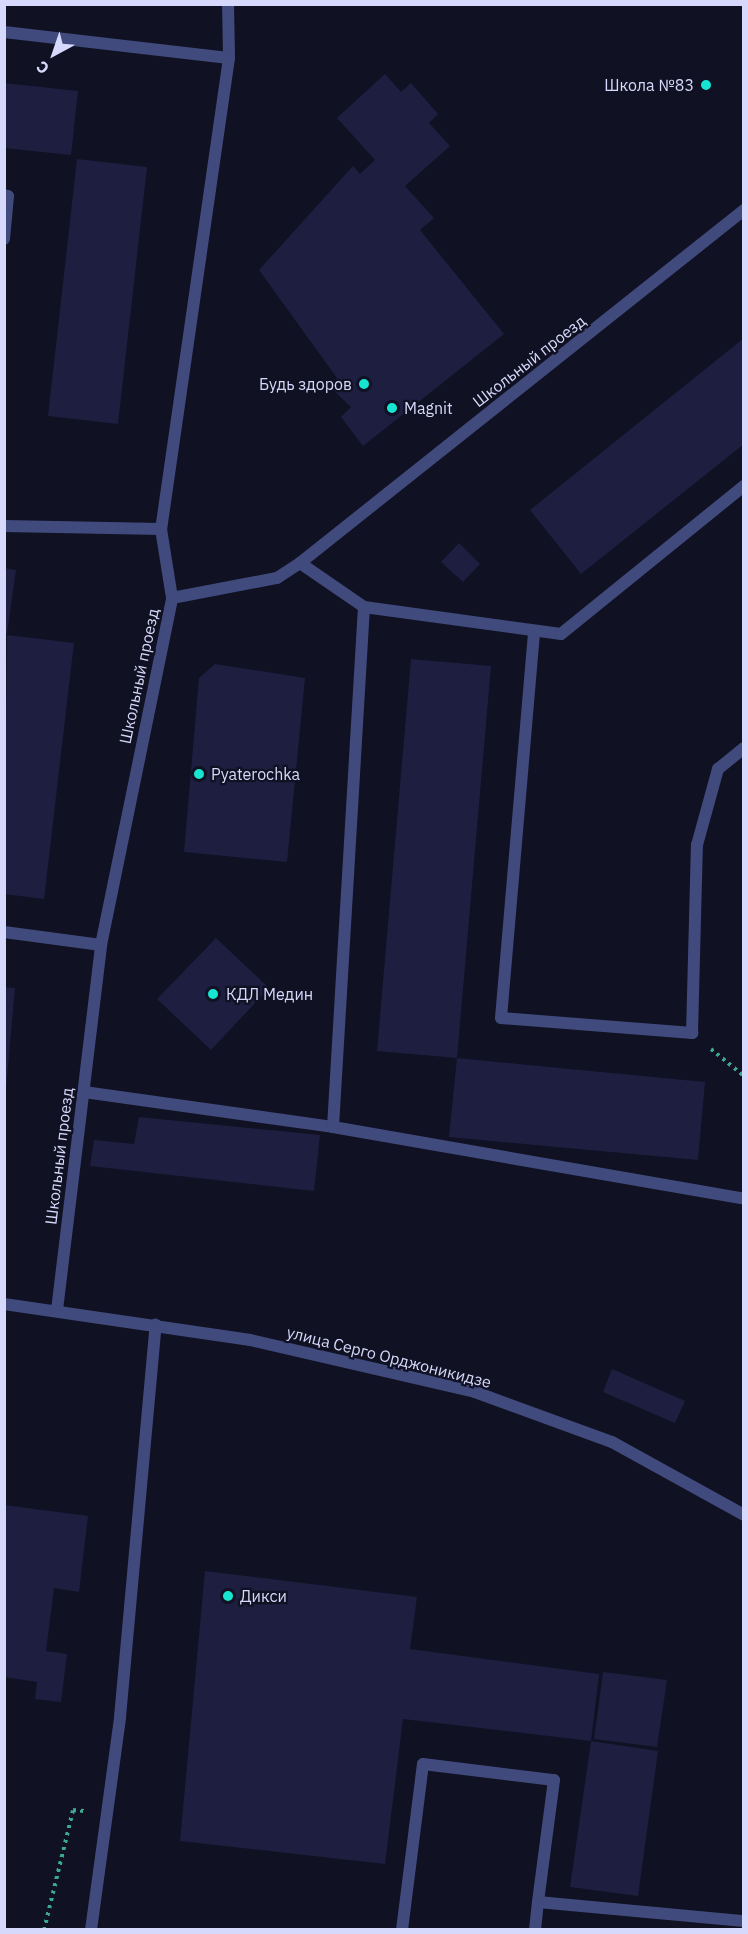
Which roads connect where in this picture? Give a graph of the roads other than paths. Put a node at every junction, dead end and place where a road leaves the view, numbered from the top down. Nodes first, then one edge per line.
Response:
1 (228, 4) edge
2 (4, 32) edge
3 (228, 58) junction
4 (4, 195) edge
5 (744, 210) edge
6 (4, 239) edge
7 (744, 486) edge
8 (4, 526) edge
9 (161, 529) junction
10 (300, 564) junction
11 (172, 598) junction
12 (364, 608) junction
13 (534, 633) junction
14 (744, 748) edge
15 (4, 932) edge
16 (101, 945) junction
17 (84, 1092) junction
18 (333, 1127) junction
19 (744, 1199) edge
20 (4, 1304) edge
21 (57, 1310) junction
22 (156, 1325) junction
23 (744, 1515) edge
24 (538, 1902) junction
25 (744, 1921) edge
26 (91, 1929) edge
27 (402, 1929) edge
28 (535, 1929) edge

1 - 3 street
2 - 3 street
3 - 9 street
4 - 6 street
5 - 10 street, Школьный проезд
7 - 13 street
8 - 9 street
9 - 11 street
10 - 11 street, Школьный проезд
10 - 12 street
11 - 16 street, Школьный проезд
12 - 13 street
12 - 18 street
13 - 14 street
15 - 16 street
16 - 17 street, Школьный проезд
17 - 18 street
17 - 21 street, Школьный проезд
18 - 19 street
20 - 21 street, улица Серго Орджоникидзе
21 - 22 street, улица Серго Орджоникидзе
22 - 23 street, улица Серго Орджоникидзе
22 - 26 street
24 - 25 street
24 - 27 street
24 - 28 street

